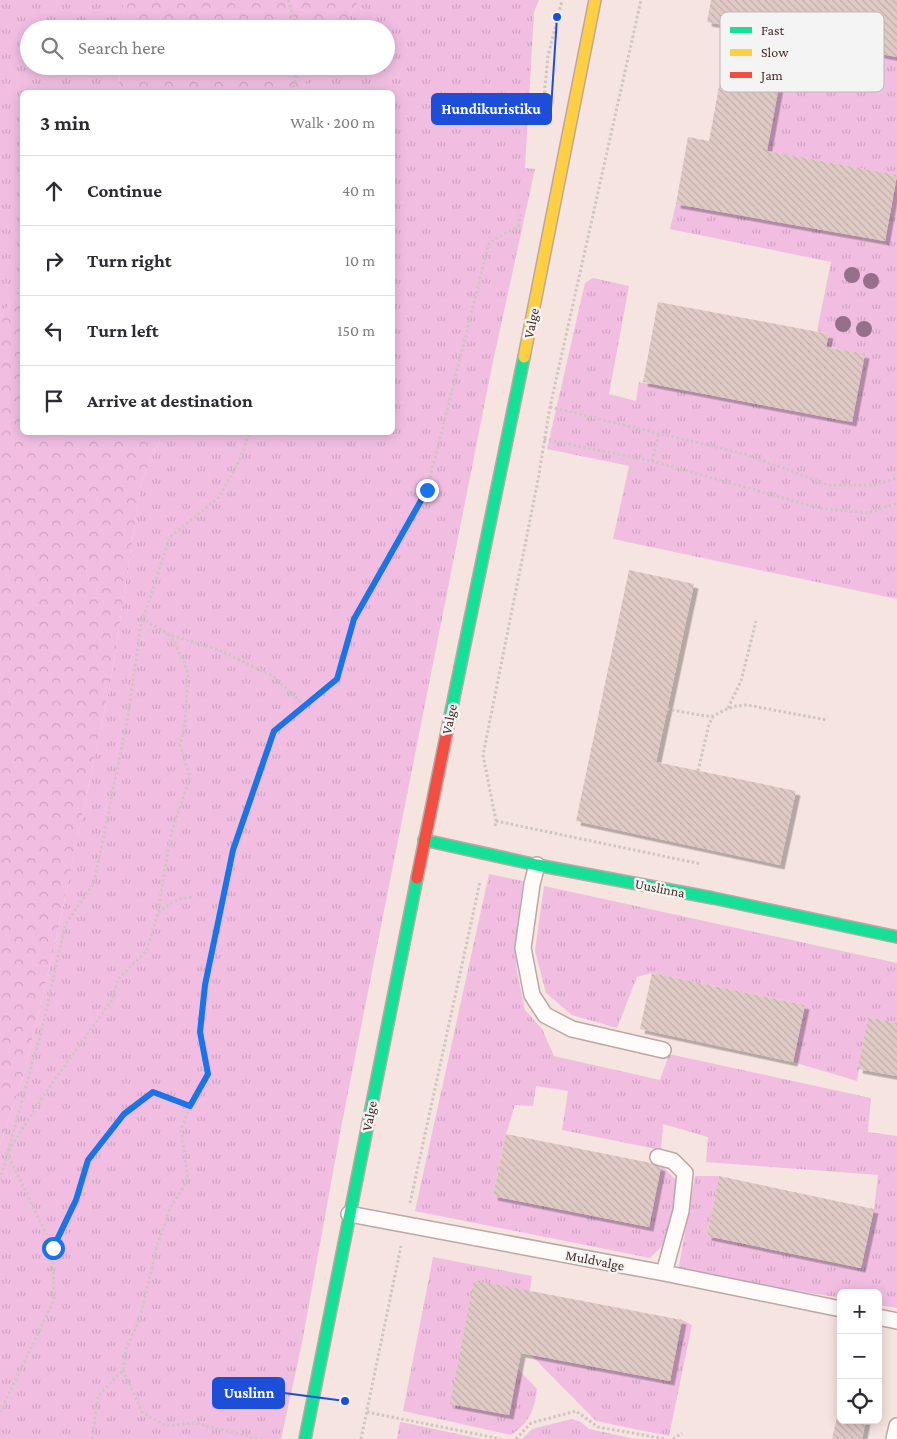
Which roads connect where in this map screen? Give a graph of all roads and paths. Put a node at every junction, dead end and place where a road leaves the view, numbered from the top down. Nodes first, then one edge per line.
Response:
1 (288, 0) edge
2 (562, 0) edge
3 (595, 0) edge
4 (641, 0) edge
5 (295, 20) edge
6 (548, 56) dead end
7 (297, 75) edge
8 (293, 90) edge
9 (518, 226) dead end
10 (550, 407) junction
11 (659, 433) junction
12 (249, 435) edge
13 (544, 439) junction
14 (652, 461) junction
15 (897, 478) edge
16 (897, 503) edge
17 (143, 619) junction
18 (756, 621) dead end
19 (170, 635) junction
20 (305, 706) junction
21 (668, 709) dead end
22 (727, 709) junction
23 (714, 716) junction
24 (827, 720) dead end
25 (698, 770) dead end
26 (496, 821) junction
27 (424, 840) junction
28 (488, 855) junction
29 (701, 864) dead end
30 (537, 865) junction
31 (193, 898) dead end
32 (158, 912) junction
33 (897, 937) edge
34 (663, 1050) dead end
35 (190, 1106) junction
36 (7, 1153) junction
37 (658, 1157) dead end
38 (0, 1180) edge
39 (349, 1214) junction
40 (406, 1224) junction
41 (53, 1248) junction
42 (664, 1273) junction
43 (837, 1308) edge
44 (882, 1318) edge
45 (897, 1321) edge
46 (123, 1370) junction
47 (0, 1412) edge
48 (367, 1412) junction
49 (897, 1426) edge
50 (682, 1433) dead end
51 (92, 1439) edge
52 (260, 1439) edge
53 (304, 1439) edge
54 (361, 1439) edge
55 (501, 1439) edge
56 (516, 1439) edge
57 (666, 1439) edge
58 (673, 1439) edge
59 (894, 1439) edge

1 - 5 path
2 - 6 path
3 - 27 street, Valge
4 - 10 path
7 - 8 path
9 - 20 path
10 - 11 path
10 - 13 path
11 - 14 path
11 - 15 path
12 - 17 path
13 - 14 path
13 - 26 path
14 - 16 path
17 - 19 path
17 - 36 path
18 - 22 path
19 - 20 path
19 - 32 path
20 - 35 path
21 - 23 path
22 - 23 path
22 - 24 path
23 - 25 path
26 - 28 path
26 - 29 path
27 - 28 street, Uuslinna
27 - 39 street, Valge
28 - 30 street, Uuslinna
28 - 40 path
30 - 33 street, Uuslinna
30 - 34 lane
31 - 32 path
32 - 36 path
35 - 41 path
35 - 46 path
36 - 38 path
36 - 41 path
37 - 42 lane
39 - 40 lane, Muldvalge
39 - 53 street, Valge
40 - 42 lane, Muldvalge
40 - 48 path
41 - 47 path
42 - 43 lane, Muldvalge
44 - 45 lane
46 - 51 path
46 - 52 path
48 - 54 path
48 - 55 path
49 - 59 lane
50 - 58 path
56 - 57 path

